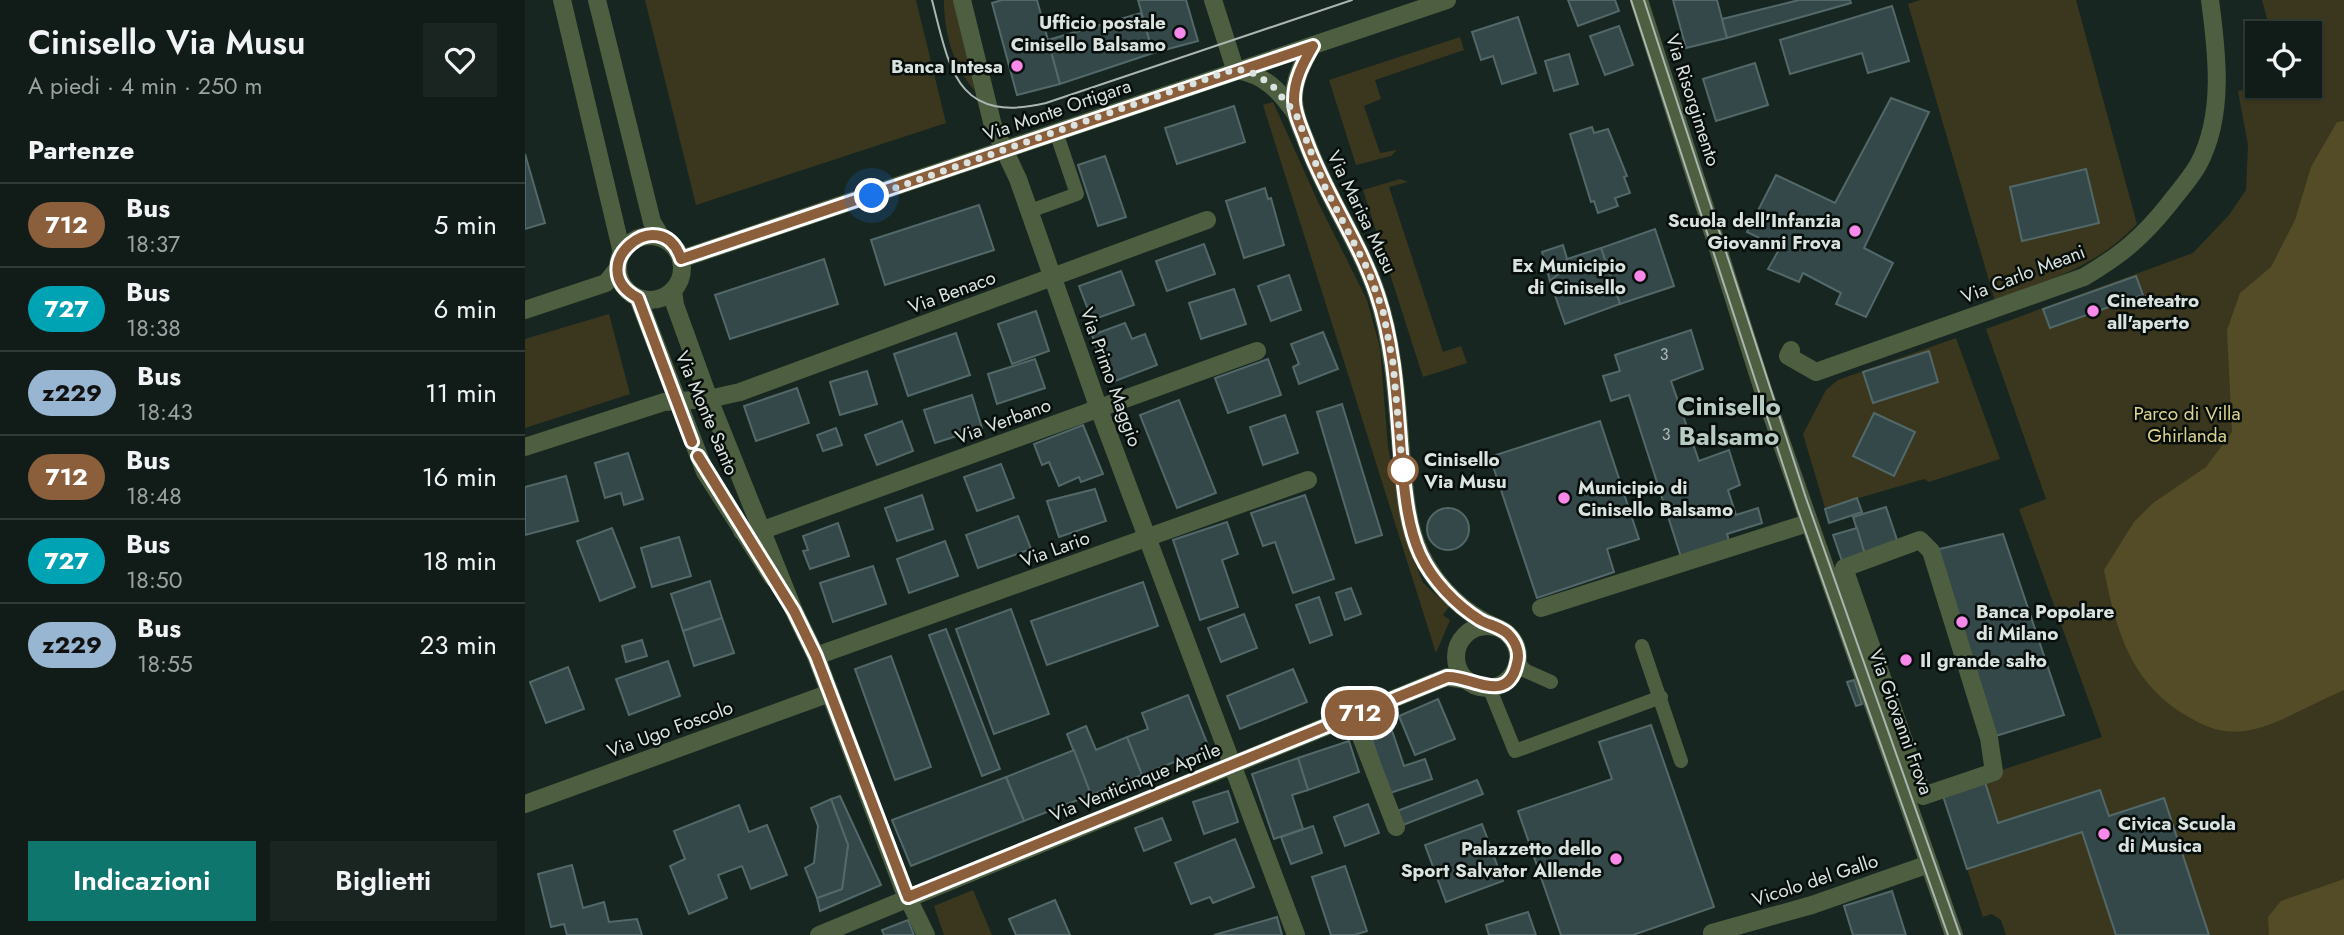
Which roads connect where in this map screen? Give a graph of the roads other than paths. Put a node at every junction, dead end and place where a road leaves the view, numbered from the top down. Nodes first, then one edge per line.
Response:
1 (562, 0) edge
2 (597, 0) edge
3 (962, 0) edge
4 (1213, 0) edge
5 (1447, 0) edge
6 (1639, 0) edge
7 (2210, 0) edge
8 (1313, 46) junction
9 (1235, 69) junction
10 (1296, 114) junction
11 (1056, 132) junction
12 (1004, 150) junction
13 (1030, 211) junction
14 (1207, 220) dead end
15 (661, 237) junction
16 (681, 259) junction
17 (620, 260) junction
18 (1052, 277) junction
19 (673, 290) junction
20 (638, 298) junction
21 (525, 310) edge
22 (1791, 350) dead end
23 (1257, 351) dead end
24 (709, 399) junction
25 (676, 400) junction
26 (1099, 409) junction
27 (525, 447) edge
28 (1308, 480) dead end
29 (1808, 523) junction
30 (763, 530) junction
31 (742, 531) junction
32 (1147, 538) junction
33 (1920, 540) joint
34 (1541, 608) dead end
35 (794, 611) junction
36 (1496, 627) junction
37 (1642, 646) dead end
38 (816, 656) junction
39 (1518, 663) junction
40 (1467, 680) junction
41 (1551, 682) dead end
42 (1489, 687) junction
43 (830, 693) junction
44 (1661, 697) junction
45 (1353, 716) junction
46 (1681, 761) dead end
47 (1233, 765) junction
48 (525, 804) edge
49 (1396, 827) dead end
50 (1929, 864) junction
51 (908, 897) junction
52 (1712, 933) dead end
53 (819, 935) edge
54 (926, 935) edge
55 (1296, 935) edge
56 (1954, 935) edge

1 - 17 street
2 - 15 street
3 - 12 street, Via Primo Maggio
4 - 9 street
5 - 8 street, Via Monte Ortigara
6 - 29 street, Via Risorgimento
7 - 22 street, Via Carlo Meani
8 - 9 street, Via Monte Ortigara
8 - 10 street, Via Marisa Musu
9 - 10 street, Via Marisa Musu
9 - 11 street, Via Monte Ortigara
10 - 36 street, Via Marisa Musu
11 - 12 street, Via Monte Ortigara
11 - 13 lane
12 - 13 street, Via Primo Maggio
12 - 16 street, Via Monte Ortigara
13 - 18 street, Via Primo Maggio
14 - 18 street, Via Benaco
15 - 16 street
15 - 17 street
16 - 19 street
17 - 20 street
17 - 21 street
18 - 24 street, Via Benaco
18 - 26 street, Via Primo Maggio
19 - 20 street
19 - 24 street, Via Monte Santo
20 - 25 street, Via Monte Santo
23 - 26 street, Via Verbano
24 - 25 street, Via Benaco
24 - 30 street, Via Monte Santo
25 - 27 street, Via Benaco
25 - 31 street, Via Monte Santo
26 - 30 street, Via Verbano
26 - 32 street, Via Primo Maggio
28 - 32 street, Via Lario
29 - 34 street
29 - 50 street, Via Giovanni Frova
30 - 31 street, Via Verbano
30 - 35 street, Via Monte Santo
31 - 35 street, Via Monte Santo
32 - 38 street, Via Lario
32 - 47 street, Via Primo Maggio
33 - 33 street
35 - 38 street, Via Monte Santo
36 - 39 street
36 - 40 street
37 - 44 lane
38 - 43 street, Via Monte Santo
39 - 41 lane
39 - 42 street
40 - 42 street
40 - 45 street, Via Venticinque Aprile
42 - 44 lane
43 - 48 street, Via Ugo Foscolo
43 - 51 street, Via Monte Santo
44 - 46 lane
45 - 47 street, Via Venticinque Aprile
45 - 49 street
47 - 51 street, Via Venticinque Aprile
47 - 55 street, Via Primo Maggio
50 - 52 street, Vicolo del Gallo
50 - 56 street, Via Giovanni Frova
51 - 53 street, Via Venticinque Aprile
51 - 54 street, Via Monte Santo

